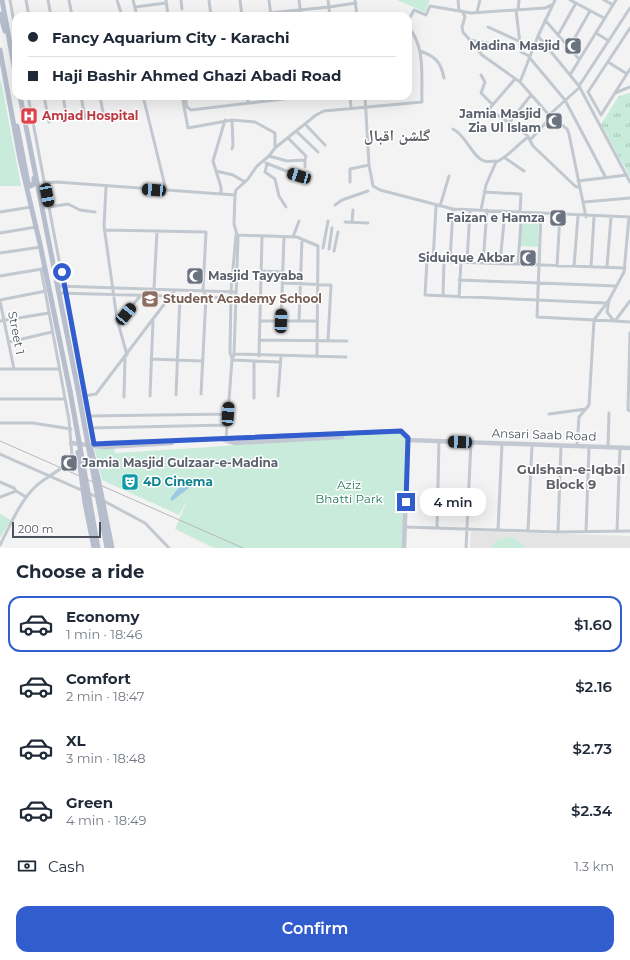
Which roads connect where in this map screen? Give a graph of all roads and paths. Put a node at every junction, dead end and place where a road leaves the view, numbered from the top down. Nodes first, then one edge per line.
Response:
1 (2, 0) edge
2 (10, 0) edge
3 (26, 0) edge
4 (48, 0) edge
5 (69, 0) edge
6 (117, 0) edge
7 (133, 0) edge
8 (151, 0) edge
9 (181, 0) edge
10 (209, 0) edge
11 (240, 0) edge
12 (269, 0) edge
13 (299, 0) edge
14 (328, 0) edge
15 (458, 0) edge
16 (480, 0) edge
17 (519, 0) edge
18 (556, 0) edge
19 (604, 0) edge
20 (616, 0) edge
21 (166, 1) edge
22 (356, 1) edge
23 (573, 1) edge
24 (152, 4) junction
25 (554, 4) junction
26 (613, 5) junction
27 (135, 7) junction
28 (329, 8) junction
29 (630, 8) edge
30 (182, 9) dead end
31 (300, 10) junction
32 (517, 10) junction
33 (461, 11) junction
34 (590, 11) junction
35 (12, 12) edge
36 (28, 12) edge
37 (50, 12) edge
38 (71, 12) edge
39 (121, 12) edge
40 (136, 12) edge
41 (167, 12) edge
42 (210, 12) edge
43 (242, 12) edge
44 (270, 12) edge
45 (285, 12) edge
46 (330, 12) edge
47 (357, 12) edge
48 (477, 12) junction
49 (0, 14) edge
50 (412, 14) edge
51 (604, 18) junction
52 (545, 20) junction
53 (488, 27) dead end
54 (630, 28) edge
55 (412, 31) edge
56 (596, 33) junction
57 (558, 35) junction
58 (538, 36) junction
59 (8, 40) junction
60 (470, 40) junction
61 (608, 41) junction
62 (521, 42) junction
63 (491, 44) dead end
64 (569, 48) junction
65 (0, 50) edge
66 (420, 51) junction
67 (12, 52) edge
68 (529, 57) junction
69 (578, 59) junction
70 (608, 62) junction
71 (630, 69) edge
72 (627, 74) junction
73 (481, 75) dead end
74 (570, 75) junction
75 (444, 78) dead end
76 (515, 79) junction
77 (520, 82) junction
78 (580, 87) junction
79 (630, 87) edge
80 (615, 93) junction
81 (531, 95) junction
82 (21, 100) edge
83 (29, 100) edge
84 (45, 100) edge
85 (64, 100) edge
86 (83, 100) edge
87 (101, 100) edge
88 (144, 100) edge
89 (183, 100) edge
90 (186, 100) edge
91 (277, 100) edge
92 (350, 100) edge
93 (365, 100) edge
94 (565, 100) junction
95 (248, 102) joint
96 (493, 105) junction
97 (366, 106) junction
98 (351, 108) junction
99 (12, 109) junction
100 (550, 116) junction
101 (85, 118) dead end
102 (104, 118) dead end
103 (67, 119) dead end
104 (225, 120) junction
105 (232, 120) junction
106 (49, 122) dead end
107 (509, 123) junction
108 (305, 124) junction
109 (26, 126) junction
110 (453, 129) dead end
111 (297, 132) junction
112 (288, 138) junction
113 (529, 139) junction
114 (325, 145) dead end
115 (232, 148) dead end
116 (275, 148) junction
117 (318, 152) dead end
118 (269, 156) junction
119 (506, 158) junction
120 (305, 160) junction
121 (263, 161) junction
122 (496, 161) junction
123 (267, 164) junction
124 (369, 165) junction
125 (305, 167) dead end
126 (216, 171) junction
127 (524, 171) dead end
128 (627, 175) junction
129 (299, 176) dead end
130 (449, 176) dead end
131 (606, 178) junction
132 (578, 181) junction
133 (245, 182) junction
134 (350, 182) dead end
135 (630, 182) edge
136 (45, 183) junction
137 (106, 187) junction
138 (580, 188) junction
139 (166, 190) junction
140 (368, 191) dead end
141 (484, 192) junction
142 (221, 194) junction
143 (235, 195) junction
144 (630, 198) edge
145 (584, 202) junction
146 (335, 205) dead end
147 (438, 206) junction
148 (31, 207) junction
149 (50, 207) junction
150 (286, 208) dead end
151 (453, 209) junction
152 (353, 210) dead end
153 (470, 210) junction
154 (481, 210) junction
155 (487, 210) junction
156 (0, 212) edge
157 (95, 212) dead end
158 (505, 212) junction
159 (520, 212) junction
160 (540, 214) junction
161 (560, 215) junction
162 (578, 216) junction
163 (586, 216) junction
164 (594, 217) junction
165 (612, 217) junction
166 (630, 217) edge
167 (514, 220) dead end
168 (299, 221) dead end
169 (328, 221) dead end
170 (345, 222) dead end
171 (352, 223) junction
172 (368, 223) dead end
173 (36, 227) junction
174 (332, 228) dead end
175 (105, 230) junction
176 (156, 231) junction
177 (338, 232) dead end
178 (0, 233) edge
179 (236, 235) junction
180 (262, 237) junction
181 (284, 237) junction
182 (293, 237) junction
183 (302, 239) junction
184 (41, 247) junction
185 (323, 248) dead end
186 (329, 249) dead end
187 (334, 251) dead end
188 (0, 253) edge
189 (235, 259) junction
190 (434, 261) junction
191 (444, 261) junction
192 (450, 261) junction
193 (461, 262) junction
194 (466, 262) junction
195 (483, 263) junction
196 (500, 263) junction
197 (518, 264) junction
198 (538, 266) junction
199 (557, 266) junction
200 (574, 266) junction
201 (591, 267) junction
202 (607, 267) junction
203 (625, 268) junction
204 (43, 269) junction
205 (261, 272) junction
206 (283, 272) junction
207 (0, 276) edge
208 (460, 280) junction
209 (283, 283) junction
210 (300, 283) junction
211 (538, 283) junction
212 (318, 284) junction
213 (57, 286) junction
214 (65, 286) junction
215 (616, 286) junction
216 (112, 288) junction
217 (154, 289) junction
218 (175, 290) junction
219 (203, 290) junction
220 (48, 291) junction
221 (231, 291) junction
222 (236, 292) junction
223 (58, 293) junction
224 (66, 293) junction
225 (113, 295) junction
226 (140, 295) junction
227 (172, 296) junction
228 (180, 296) junction
229 (443, 296) junction
230 (459, 296) junction
231 (206, 297) junction
232 (231, 298) junction
233 (236, 298) junction
234 (0, 300) edge
235 (538, 300) junction
236 (609, 300) junction
237 (630, 301) edge
238 (606, 303) junction
239 (49, 313) junction
240 (4, 320) junction
241 (153, 320) junction
242 (594, 320) junction
243 (0, 321) edge
244 (260, 321) junction
245 (281, 321) junction
246 (299, 321) junction
247 (316, 321) junction
248 (614, 321) junction
249 (630, 322) edge
250 (118, 323) junction
251 (52, 332) junction
252 (630, 333) edge
253 (260, 340) junction
254 (316, 340) junction
255 (328, 340) junction
256 (348, 341) dead end
257 (9, 342) junction
258 (234, 354) junction
259 (126, 356) junction
260 (259, 356) junction
261 (281, 356) junction
262 (316, 357) junction
263 (346, 357) dead end
264 (151, 359) junction
265 (232, 359) junction
266 (177, 360) junction
267 (202, 361) junction
268 (254, 361) junction
269 (279, 362) junction
270 (14, 369) junction
271 (60, 369) junction
272 (0, 370) edge
273 (201, 394) dead end
274 (176, 395) dead end
275 (84, 396) junction
276 (150, 396) dead end
277 (278, 396) dead end
278 (124, 397) dead end
279 (254, 398) dead end
280 (65, 399) junction
281 (0, 400) edge
282 (586, 409) junction
283 (630, 411) edge
284 (609, 413) dead end
285 (228, 414) junction
286 (549, 414) dead end
287 (88, 416) junction
288 (0, 423) edge
289 (227, 425) junction
290 (90, 428) junction
291 (70, 429) junction
292 (77, 431) junction
293 (86, 437) junction
294 (226, 439) junction
295 (408, 440) junction
296 (439, 441) junction
297 (471, 442) junction
298 (71, 443) junction
299 (94, 444) junction
300 (502, 444) junction
301 (532, 445) junction
302 (561, 446) junction
303 (577, 446) junction
304 (589, 447) junction
305 (608, 448) junction
306 (620, 448) junction
307 (630, 448) edge
308 (0, 454) edge
309 (51, 476) junction
310 (0, 482) edge
311 (16, 492) junction
312 (26, 497) junction
313 (0, 498) edge
314 (405, 527) junction
315 (437, 528) junction
316 (467, 529) junction
317 (498, 530) junction
318 (528, 531) junction
319 (617, 531) junction
320 (558, 532) junction
321 (586, 532) junction
322 (630, 532) edge
323 (0, 545) edge
324 (94, 548) edge
325 (98, 548) edge
326 (107, 548) edge
327 (112, 548) edge
328 (169, 548) edge
329 (404, 548) edge
330 (466, 548) edge

1 - 59 main road
2 - 35 street
3 - 36 street
4 - 37 street
5 - 38 street
6 - 39 street
7 - 27 street
8 - 24 street
9 - 30 street
10 - 42 street
11 - 43 street
12 - 44 street
13 - 31 street
14 - 28 street
15 - 33 street
16 - 48 street
17 - 32 street
18 - 25 street
19 - 26 street
20 - 26 street
21 - 24 street
21 - 41 street
22 - 28 street
22 - 47 street
23 - 34 street
23 - 57 street
24 - 27 street
25 - 32 street
25 - 52 street
26 - 51 street
27 - 40 street
28 - 31 street
28 - 46 street
29 - 61 street
31 - 45 street
32 - 48 street
32 - 62 street
33 - 48 street
33 - 50 street
33 - 60 street
34 - 51 street
34 - 64 street
49 - 59 main road
51 - 56 street
52 - 57 street
52 - 58 street
53 - 62 street
54 - 70 street
55 - 66 street
56 - 61 street
56 - 69 street
57 - 64 street
58 - 68 street
58 - 74 street
59 - 67 main road
60 - 63 street
60 - 76 street
61 - 78 street
62 - 68 street
64 - 69 street
65 - 99 main road
66 - 75 street
66 - 97 street
68 - 77 street
68 - 94 street
69 - 74 street
70 - 72 street
70 - 80 street
71 - 72 street
72 - 80 street
73 - 96 street
74 - 78 street
76 - 77 street
76 - 96 street
77 - 81 street
78 - 94 street
78 - 128 street
79 - 80 street
81 - 100 street
81 - 107 street
82 - 109 main road
83 - 136 street
84 - 106 street
85 - 103 street
86 - 101 street
87 - 102 street
88 - 139 street
89 - 104 street
90 - 95 street
91 - 95 street
92 - 98 street
93 - 97 street
94 - 100 street
94 - 131 street
96 - 107 street
97 - 98 street
97 - 124 street
98 - 108 street
99 - 109 main road
99 - 148 main road
100 - 113 street
100 - 132 street
104 - 105 street
104 - 126 street
105 - 115 street
105 - 116 street
107 - 113 street
108 - 111 street
108 - 114 street
109 - 213 main road
110 - 122 street
111 - 112 street
111 - 117 street
112 - 116 street
112 - 120 street
113 - 119 street
113 - 138 street
116 - 118 street
118 - 120 street
118 - 121 street
119 - 122 street
119 - 127 street
120 - 125 street
121 - 123 street
121 - 133 street
122 - 141 street
123 - 129 street
123 - 150 street
124 - 134 street
124 - 147 street
126 - 133 street
126 - 142 street
128 - 131 street
128 - 135 street
130 - 147 street
131 - 132 street
132 - 138 street
133 - 143 street
136 - 137 street
136 - 149 street
137 - 139 street
137 - 175 street
138 - 145 street
139 - 142 street
140 - 146 street
141 - 154 street
141 - 159 street
142 - 143 street
143 - 179 street
144 - 145 street
145 - 163 street
147 - 151 street
147 - 190 street
148 - 156 street
148 - 173 main road
149 - 157 street
149 - 214 street
151 - 153 street
151 - 192 street
152 - 171 street
153 - 154 street
153 - 194 street
154 - 155 street
155 - 158 street
155 - 195 street
158 - 159 street
158 - 196 street
159 - 160 street
160 - 161 street
160 - 198 street
161 - 162 street
161 - 199 street
162 - 163 street
162 - 200 street
163 - 164 street
164 - 165 street
164 - 201 street
165 - 166 street
165 - 202 street
166 - 203 street
167 - 197 street
168 - 182 street
169 - 185 street
170 - 171 street
171 - 172 street
173 - 178 street
173 - 184 main road
174 - 186 street
175 - 176 street
175 - 216 street
176 - 217 street
176 - 219 street
177 - 187 street
179 - 180 street
179 - 189 street
180 - 181 street
180 - 205 street
181 - 182 street
181 - 206 street
182 - 183 street
183 - 210 street
183 - 212 street
184 - 188 street
184 - 204 main road
189 - 221 street
189 - 222 street
190 - 191 street
190 - 229 street
191 - 192 street
191 - 229 street
192 - 193 street
193 - 194 street
193 - 208 street
194 - 195 street
195 - 196 street
196 - 197 street
197 - 198 street
198 - 199 street
198 - 211 street
199 - 200 street
200 - 201 street
201 - 202 street
202 - 203 street
203 - 215 street
204 - 207 street
204 - 220 main road
205 - 206 street
205 - 244 street
206 - 209 street
208 - 211 street
208 - 230 street
209 - 210 street
209 - 245 street
210 - 212 street
210 - 246 street
211 - 215 street
211 - 235 street
212 - 247 street
212 - 255 street
213 - 214 street
213 - 223 main road
214 - 216 street
214 - 224 street
215 - 236 street
216 - 217 street
216 - 225 street
217 - 218 street
218 - 219 street
218 - 227 street
219 - 221 street
219 - 231 street
220 - 234 street
220 - 239 street
220 - 292 main road, bridge
221 - 222 street
221 - 232 street
222 - 233 street
223 - 224 street
223 - 293 main road, bridge
224 - 225 street
224 - 275 street
225 - 226 street
225 - 250 street
226 - 227 street
226 - 250 street
227 - 228 street
227 - 241 street
228 - 231 street
228 - 266 street
229 - 230 street
230 - 235 street
231 - 232 street
231 - 267 street
232 - 233 street
232 - 265 street
233 - 258 street
234 - 240 street, Street 1
235 - 238 street
235 - 242 street
236 - 238 street
236 - 248 street
237 - 248 street
238 - 242 street
239 - 240 street
239 - 251 street
240 - 243 street
240 - 257 street, Street 1
241 - 259 street
241 - 264 street
242 - 248 street
242 - 282 street
244 - 245 street
244 - 253 street
245 - 246 street
246 - 247 street
247 - 254 street
248 - 249 street
250 - 259 street
251 - 257 street
251 - 271 street
252 - 283 street
253 - 254 street
253 - 260 street
254 - 255 street
254 - 262 street
255 - 256 street
257 - 270 street, Street 1
258 - 260 street
258 - 265 street
259 - 275 street
259 - 278 street
260 - 261 street
261 - 262 street
261 - 269 street
262 - 263 street
264 - 266 street
264 - 276 street
265 - 268 street
265 - 285 street
266 - 267 street
266 - 274 street
267 - 273 street
268 - 269 street
268 - 279 street
269 - 277 street
270 - 271 street
270 - 272 street
271 - 280 street
275 - 287 street
280 - 281 street
280 - 291 street
282 - 286 street
282 - 303 street
284 - 305 street
285 - 287 street
285 - 289 street
287 - 290 street
288 - 291 street
289 - 290 street
289 - 294 street
290 - 299 street
291 - 298 street
292 - 324 main road, bridge
292 - 325 main road, bridge
293 - 326 main road, bridge
293 - 327 main road, bridge
294 - 295 street
294 - 299 street
295 - 296 street, Ansari Saab Road
295 - 314 street
296 - 297 street, Ansari Saab Road
296 - 315 street
297 - 300 street, Ansari Saab Road
297 - 316 street
298 - 299 street
298 - 309 street
300 - 301 street, Ansari Saab Road
300 - 317 street
301 - 302 street, Ansari Saab Road
301 - 318 street
302 - 303 street, Ansari Saab Road
302 - 320 street
303 - 304 street, Ansari Saab Road
304 - 305 street, Ansari Saab Road
304 - 321 street
305 - 306 street, Ansari Saab Road
306 - 307 street, Ansari Saab Road
306 - 319 street
308 - 309 street
309 - 312 street
309 - 328 street
310 - 311 street
311 - 312 street
311 - 313 street
312 - 323 street
314 - 315 street
314 - 329 street
315 - 316 street
316 - 317 street
316 - 330 street
317 - 318 street
318 - 320 street
319 - 321 street
319 - 322 street
320 - 321 street

